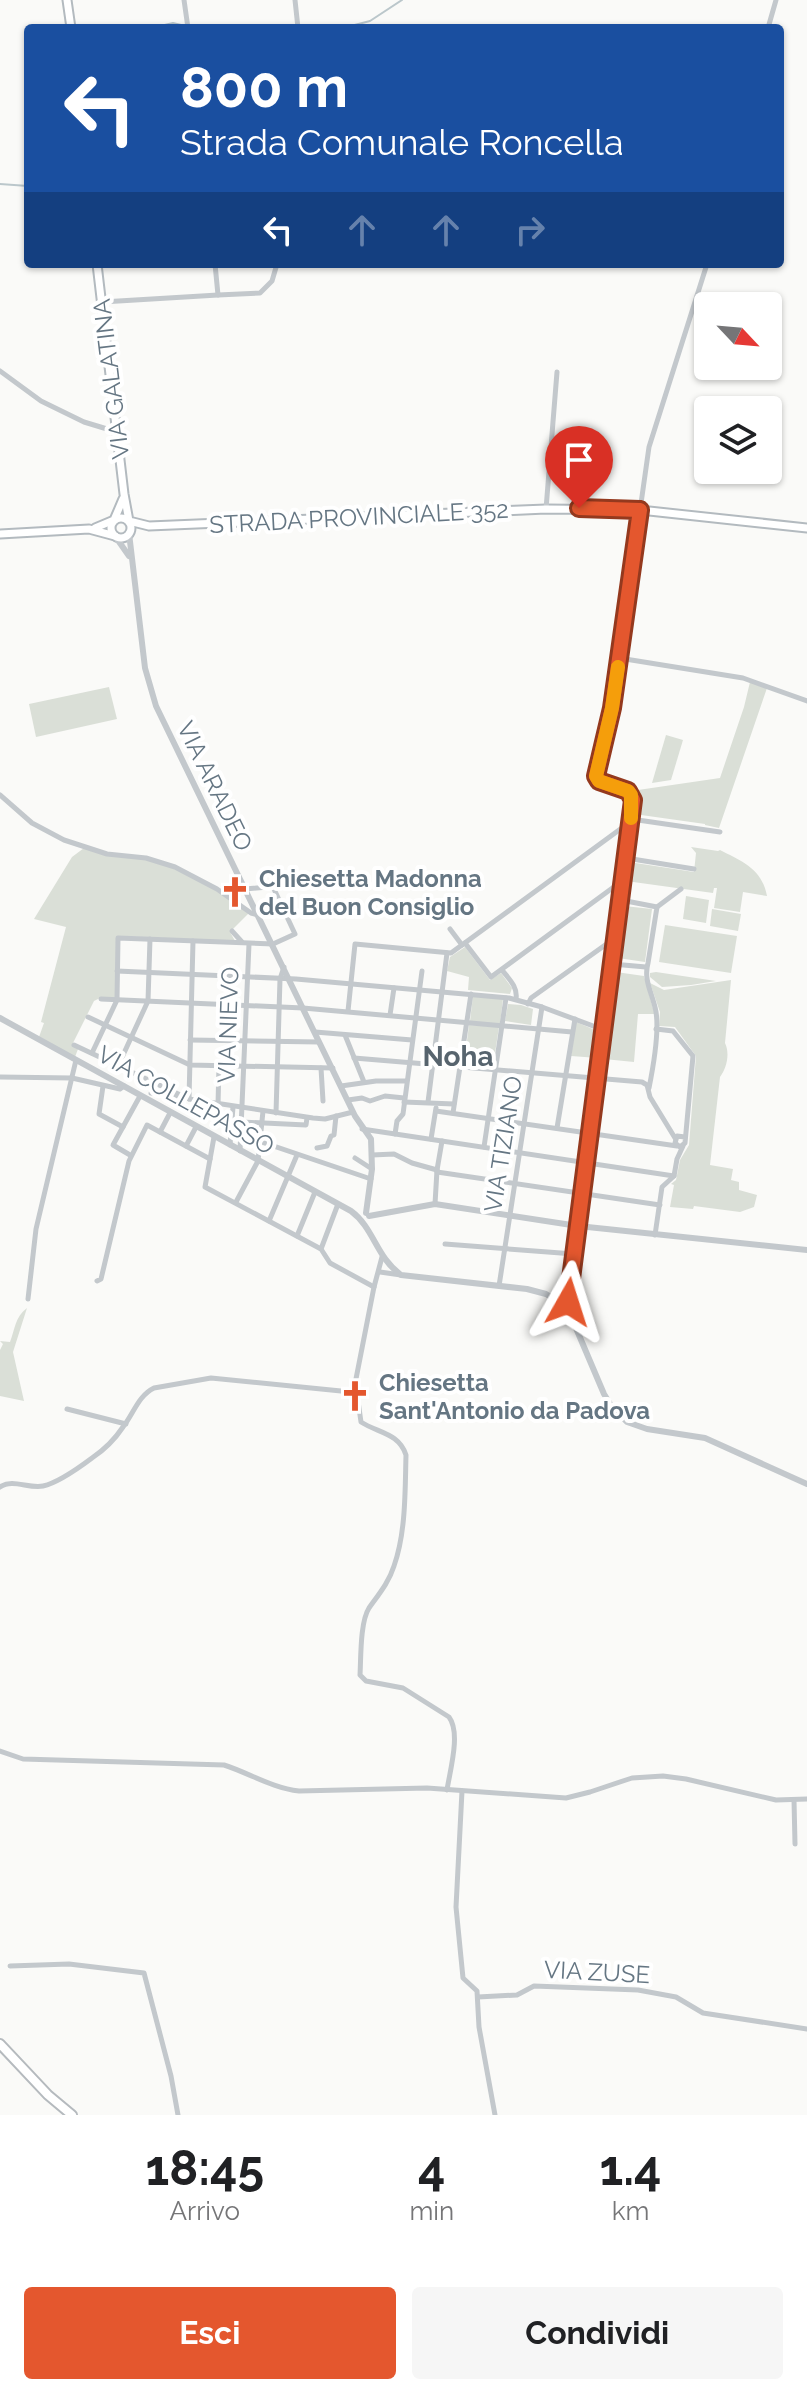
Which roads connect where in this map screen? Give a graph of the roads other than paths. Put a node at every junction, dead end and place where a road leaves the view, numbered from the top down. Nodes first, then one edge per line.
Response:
1 (67, 0) edge
2 (184, 0) edge
3 (295, 0) edge
4 (776, 0) edge
5 (70, 24) edge
6 (187, 24) edge
7 (298, 24) edge
8 (769, 24) edge
9 (98, 268) edge
10 (215, 268) edge
11 (276, 268) edge
12 (706, 268) edge
13 (218, 295) junction
14 (102, 302) junction
15 (0, 371) edge
16 (557, 372) dead end
17 (117, 432) junction
18 (124, 494) junction
19 (546, 509) junction
20 (640, 510) junction
21 (114, 520) junction
22 (129, 521) junction
23 (149, 526) junction
24 (807, 528) edge
25 (89, 529) junction
26 (129, 533) junction
27 (0, 534) edge
28 (115, 536) junction
29 (132, 563) junction
30 (619, 658) junction
31 (807, 701) edge
32 (0, 795) edge
33 (631, 820) junction
34 (720, 832) dead end
35 (626, 858) junction
36 (694, 869) dead end
37 (357, 879) dead end
38 (623, 880) junction
39 (273, 887) junction
40 (245, 889) junction
41 (681, 889) dead end
42 (621, 900) junction
43 (657, 907) junction
44 (258, 915) junction
45 (450, 929) dead end
46 (232, 931) dead end
47 (616, 937) junction
48 (150, 939) junction
49 (193, 941) junction
50 (246, 943) junction
51 (273, 944) junction
52 (464, 944) junction
53 (447, 953) junction
54 (612, 964) junction
55 (284, 967) junction
56 (646, 967) junction
57 (502, 970) junction
58 (117, 971) junction
59 (422, 971) dead end
60 (149, 973) junction
61 (192, 974) junction
62 (247, 977) junction
63 (280, 979) junction
64 (290, 980) junction
65 (351, 984) junction
66 (394, 988) junction
67 (419, 989) junction
68 (442, 991) junction
69 (471, 994) junction
70 (506, 998) junction
71 (101, 999) dead end
72 (516, 999) junction
73 (117, 1000) junction
74 (148, 1001) junction
75 (191, 1003) junction
76 (528, 1004) junction
77 (245, 1005) junction
78 (279, 1007) junction
79 (542, 1007) junction
80 (303, 1008) junction
81 (348, 1011) junction
82 (390, 1015) junction
83 (88, 1017) dead end
84 (0, 1018) edge
85 (415, 1018) junction
86 (575, 1019) junction
87 (439, 1020) junction
88 (467, 1022) junction
89 (105, 1025) junction
90 (502, 1026) junction
91 (539, 1029) junction
92 (656, 1029) junction
93 (604, 1030) junction
94 (315, 1032) junction
95 (572, 1032) junction
96 (345, 1035) junction
97 (131, 1038) junction
98 (190, 1040) junction
99 (412, 1040) junction
100 (244, 1041) junction
101 (278, 1042) junction
102 (320, 1042) junction
103 (74, 1045) dead end
104 (92, 1053) junction
105 (354, 1058) junction
106 (76, 1060) junction
107 (409, 1063) junction
108 (432, 1064) junction
109 (190, 1065) junction
110 (219, 1065) junction
111 (118, 1066) junction
112 (243, 1066) junction
113 (461, 1066) junction
114 (277, 1067) junction
115 (321, 1068) junction
116 (333, 1068) junction
117 (495, 1069) junction
118 (533, 1072) junction
119 (566, 1075) junction
120 (0, 1077) edge
121 (598, 1077) junction
122 (72, 1078) junction
123 (406, 1081) junction
124 (364, 1082) junction
125 (155, 1085) junction
126 (103, 1086) junction
127 (124, 1086) junction
128 (341, 1086) junction
129 (649, 1089) junction
130 (151, 1093) junction
131 (144, 1098) junction
132 (189, 1099) junction
133 (348, 1100) junction
134 (404, 1100) junction
135 (323, 1101) dead end
136 (428, 1102) junction
137 (437, 1103) junction
138 (454, 1104) junction
139 (218, 1105) junction
140 (233, 1107) junction
141 (243, 1108) junction
142 (263, 1111) junction
143 (436, 1111) junction
144 (353, 1112) junction
145 (170, 1113) junction
146 (276, 1113) junction
147 (453, 1113) junction
148 (336, 1116) junction
149 (307, 1118) junction
150 (488, 1118) junction
151 (242, 1122) junction
152 (263, 1122) junction
153 (524, 1123) junction
154 (123, 1127) junction
155 (196, 1127) junction
156 (557, 1128) junction
157 (362, 1129) junction
158 (160, 1132) junction
159 (591, 1133) junction
160 (395, 1134) junction
161 (241, 1135) junction
162 (214, 1137) junction
163 (685, 1137) junction
164 (675, 1138) junction
165 (431, 1139) junction
166 (442, 1141) junction
167 (260, 1142) junction
168 (230, 1145) junction
169 (186, 1146) junction
170 (680, 1146) junction
171 (484, 1147) junction
172 (317, 1148) dead end
173 (240, 1151) junction
174 (520, 1153) junction
175 (130, 1155) junction
176 (297, 1155) junction
177 (372, 1155) junction
178 (355, 1158) dead end
179 (210, 1159) junction
180 (258, 1161) junction
181 (587, 1162) junction
182 (372, 1169) junction
183 (437, 1171) junction
184 (674, 1176) junction
185 (288, 1177) junction
186 (371, 1179) junction
187 (515, 1183) junction
188 (315, 1192) junction
189 (583, 1194) junction
190 (236, 1202) junction
191 (338, 1204) junction
192 (435, 1204) junction
193 (660, 1205) junction
194 (510, 1215) junction
195 (363, 1216) junction
196 (269, 1221) junction
197 (578, 1226) junction
198 (655, 1235) junction
199 (297, 1236) junction
200 (445, 1244) dead end
201 (321, 1249) junction
202 (505, 1249) junction
203 (807, 1250) edge
204 (574, 1254) junction
205 (382, 1257) junction
206 (380, 1272) junction
207 (401, 1275) junction
208 (97, 1281) dead end
209 (499, 1286) junction
210 (374, 1287) junction
211 (569, 1288) junction
212 (28, 1299) dead end
213 (556, 1299) junction
214 (570, 1314) junction
215 (354, 1389) junction
216 (67, 1409) dead end
217 (126, 1424) junction
218 (807, 1484) edge
219 (0, 1487) edge
220 (0, 1751) edge
221 (447, 1790) junction
222 (462, 1791) junction
223 (807, 1799) edge
224 (794, 1800) junction
225 (795, 1844) dead end
226 (10, 1966) dead end
227 (478, 1997) junction
228 (807, 2029) edge
229 (0, 2044) edge
230 (72, 2115) edge
231 (178, 2115) edge
232 (495, 2115) edge

1 - 5 main road
2 - 6 street
3 - 7 street
4 - 8 street
9 - 14 main road, VIA GALATINA
10 - 13 street
11 - 13 street
12 - 20 street
13 - 14 street
14 - 17 main road, VIA GALATINA
15 - 17 street
16 - 19 street
17 - 18 main road, VIA GALATINA
18 - 21 main road, VIA GALATINA
18 - 22 main road, VIA GALATINA
19 - 20 main road, STRADA PROVINCIALE 352
19 - 23 main road, STRADA PROVINCIALE 352
20 - 24 main road, STRADA PROVINCIALE 352
20 - 30 street
21 - 22 main road
21 - 25 main road
21 - 28 main road
22 - 23 main road, STRADA PROVINCIALE 352
22 - 26 main road
23 - 26 main road, STRADA PROVINCIALE 352
25 - 27 main road
25 - 28 main road
26 - 28 main road
26 - 29 street, VIA ARADEO
28 - 29 street, VIA ARADEO
29 - 40 street, VIA ARADEO
30 - 31 street
30 - 33 street
32 - 44 street
33 - 34 street
33 - 35 street
33 - 52 street
35 - 36 street
35 - 38 street
37 - 39 street
38 - 42 street
38 - 57 street
39 - 40 street
39 - 51 street
40 - 44 street, VIA ARADEO
41 - 43 street
42 - 43 street
42 - 47 street
43 - 56 street
44 - 51 street, VIA ARADEO
45 - 52 street
46 - 50 street
47 - 54 street
47 - 76 street
48 - 49 street
48 - 58 street
48 - 60 street
49 - 50 street
49 - 61 street
50 - 51 street
50 - 62 street, VIA NIEVO
51 - 55 street, VIA ARADEO
52 - 53 street
52 - 57 street
53 - 65 street
53 - 68 street
54 - 56 street
54 - 93 street
55 - 63 street
55 - 64 street, VIA ARADEO
56 - 92 street
57 - 72 street
58 - 60 street
58 - 73 street
59 - 67 street
60 - 61 street
60 - 74 street
61 - 62 street
61 - 75 street
62 - 63 street
62 - 77 street, VIA NIEVO
63 - 64 street
63 - 78 street
64 - 65 street
64 - 80 street, VIA ARADEO
65 - 66 street
65 - 81 street
66 - 67 street
66 - 82 street
67 - 68 street
67 - 85 street
68 - 69 street
68 - 87 street
69 - 70 street
69 - 88 street
70 - 72 street
70 - 90 street
71 - 73 street
72 - 76 street
73 - 74 street
73 - 89 street
74 - 75 street
74 - 97 street
75 - 77 street
75 - 98 street
76 - 79 street
77 - 78 street
77 - 100 street, VIA NIEVO
78 - 80 street
78 - 101 street
79 - 86 street
79 - 91 street, VIA TIZIANO
80 - 81 street
80 - 94 street, VIA ARADEO
81 - 82 street
82 - 85 street
83 - 89 street
84 - 106 street, VIA COLLEPASSO
85 - 87 street
85 - 99 street
86 - 93 street
86 - 95 street
87 - 88 street
87 - 108 street
88 - 90 street
88 - 113 street
89 - 97 street
89 - 104 street
90 - 91 street
90 - 117 street
91 - 95 street
91 - 118 street, VIA TIZIANO
92 - 129 street
92 - 163 street
93 - 121 street
94 - 96 street
94 - 102 street, VIA ARADEO
95 - 119 street
96 - 99 street
96 - 105 street
97 - 109 street
97 - 111 street
98 - 100 street
98 - 109 street
99 - 107 street
100 - 101 street
100 - 112 street, VIA NIEVO
101 - 102 street
101 - 114 street
102 - 116 street, VIA ARADEO
103 - 104 street
104 - 111 street
105 - 107 street
105 - 124 street
106 - 122 street
106 - 127 street, VIA COLLEPASSO
107 - 108 street
107 - 123 street
108 - 113 street
108 - 136 street
109 - 110 street
109 - 132 street
110 - 112 street
110 - 139 street
111 - 125 street
112 - 114 street
112 - 141 street, VIA NIEVO
113 - 117 street
113 - 138 street
114 - 115 street
114 - 146 street
115 - 116 street
115 - 135 street
116 - 128 street, VIA ARADEO
117 - 118 street
117 - 150 street
118 - 119 street
118 - 153 street, VIA TIZIANO
119 - 121 street
119 - 156 street
120 - 122 street
121 - 129 street
121 - 159 street
122 - 126 street
122 - 212 street
123 - 124 street
123 - 134 street
124 - 128 street
125 - 130 street
125 - 132 street
126 - 127 street
126 - 154 street
127 - 131 street, VIA COLLEPASSO
128 - 133 street, VIA ARADEO
129 - 164 street
130 - 131 street
130 - 132 street
131 - 145 street, VIA COLLEPASSO
131 - 154 street
132 - 139 street
133 - 134 street
133 - 144 street, VIA ARADEO
134 - 136 street
134 - 160 street
136 - 137 street
137 - 138 street
137 - 143 street
138 - 147 street
139 - 140 street
140 - 141 street
140 - 168 street
141 - 142 street
141 - 151 street, VIA NIEVO
142 - 146 street
142 - 152 street
143 - 147 street
143 - 165 street
144 - 148 street
144 - 157 street, VIA ARADEO
145 - 155 street, VIA COLLEPASSO
145 - 158 street
146 - 149 street
147 - 150 street
148 - 149 street
148 - 172 street
149 - 152 street
150 - 153 street
150 - 171 street
151 - 152 street
151 - 161 street, VIA NIEVO
152 - 167 street
153 - 156 street
153 - 174 street, VIA TIZIANO
154 - 175 street
155 - 162 street, VIA COLLEPASSO
155 - 169 street
156 - 159 street
157 - 160 street
157 - 177 street, VIA ARADEO
158 - 169 street
158 - 175 street
159 - 170 street
159 - 181 street
160 - 165 street
161 - 167 street
161 - 173 street, VIA NIEVO
162 - 168 street, VIA COLLEPASSO
162 - 179 street
163 - 164 street
163 - 170 street
164 - 170 street
165 - 166 street
166 - 171 street
166 - 183 street
167 - 176 street
167 - 180 street
168 - 173 street, VIA COLLEPASSO
169 - 179 street
170 - 184 street
171 - 174 street
173 - 180 street, VIA COLLEPASSO
174 - 181 street
174 - 187 street, VIA TIZIANO
175 - 208 street
176 - 185 street
176 - 186 street
177 - 182 street
177 - 183 street
178 - 182 street
179 - 190 street
180 - 185 street, VIA COLLEPASSO
180 - 190 street
181 - 184 street
181 - 189 street
182 - 186 street
183 - 187 street
183 - 192 street
184 - 193 street
185 - 188 street, VIA COLLEPASSO
185 - 196 street
186 - 195 street
187 - 189 street
187 - 194 street, VIA TIZIANO
188 - 191 street, VIA COLLEPASSO
188 - 199 street
189 - 193 street
189 - 197 street
190 - 196 street
191 - 195 street, VIA COLLEPASSO
191 - 201 street
192 - 194 street
192 - 195 street
193 - 198 street
194 - 197 street
194 - 202 street, VIA TIZIANO
195 - 205 street
196 - 199 street
197 - 198 street
197 - 204 street
198 - 203 street
199 - 201 street
200 - 202 street
201 - 210 street
202 - 204 street
202 - 209 street, VIA TIZIANO
204 - 211 street
205 - 206 street
205 - 207 street
206 - 207 street
206 - 210 street
207 - 209 street
209 - 213 street
210 - 215 street
211 - 213 street
211 - 214 street
213 - 214 street
214 - 218 street
215 - 217 street
215 - 221 street
216 - 217 street
217 - 219 street
220 - 221 street
221 - 222 street
222 - 224 street
222 - 227 street
223 - 224 street
224 - 225 street
226 - 231 street
227 - 228 street, VIA ZUSE
227 - 232 street
229 - 230 main road

